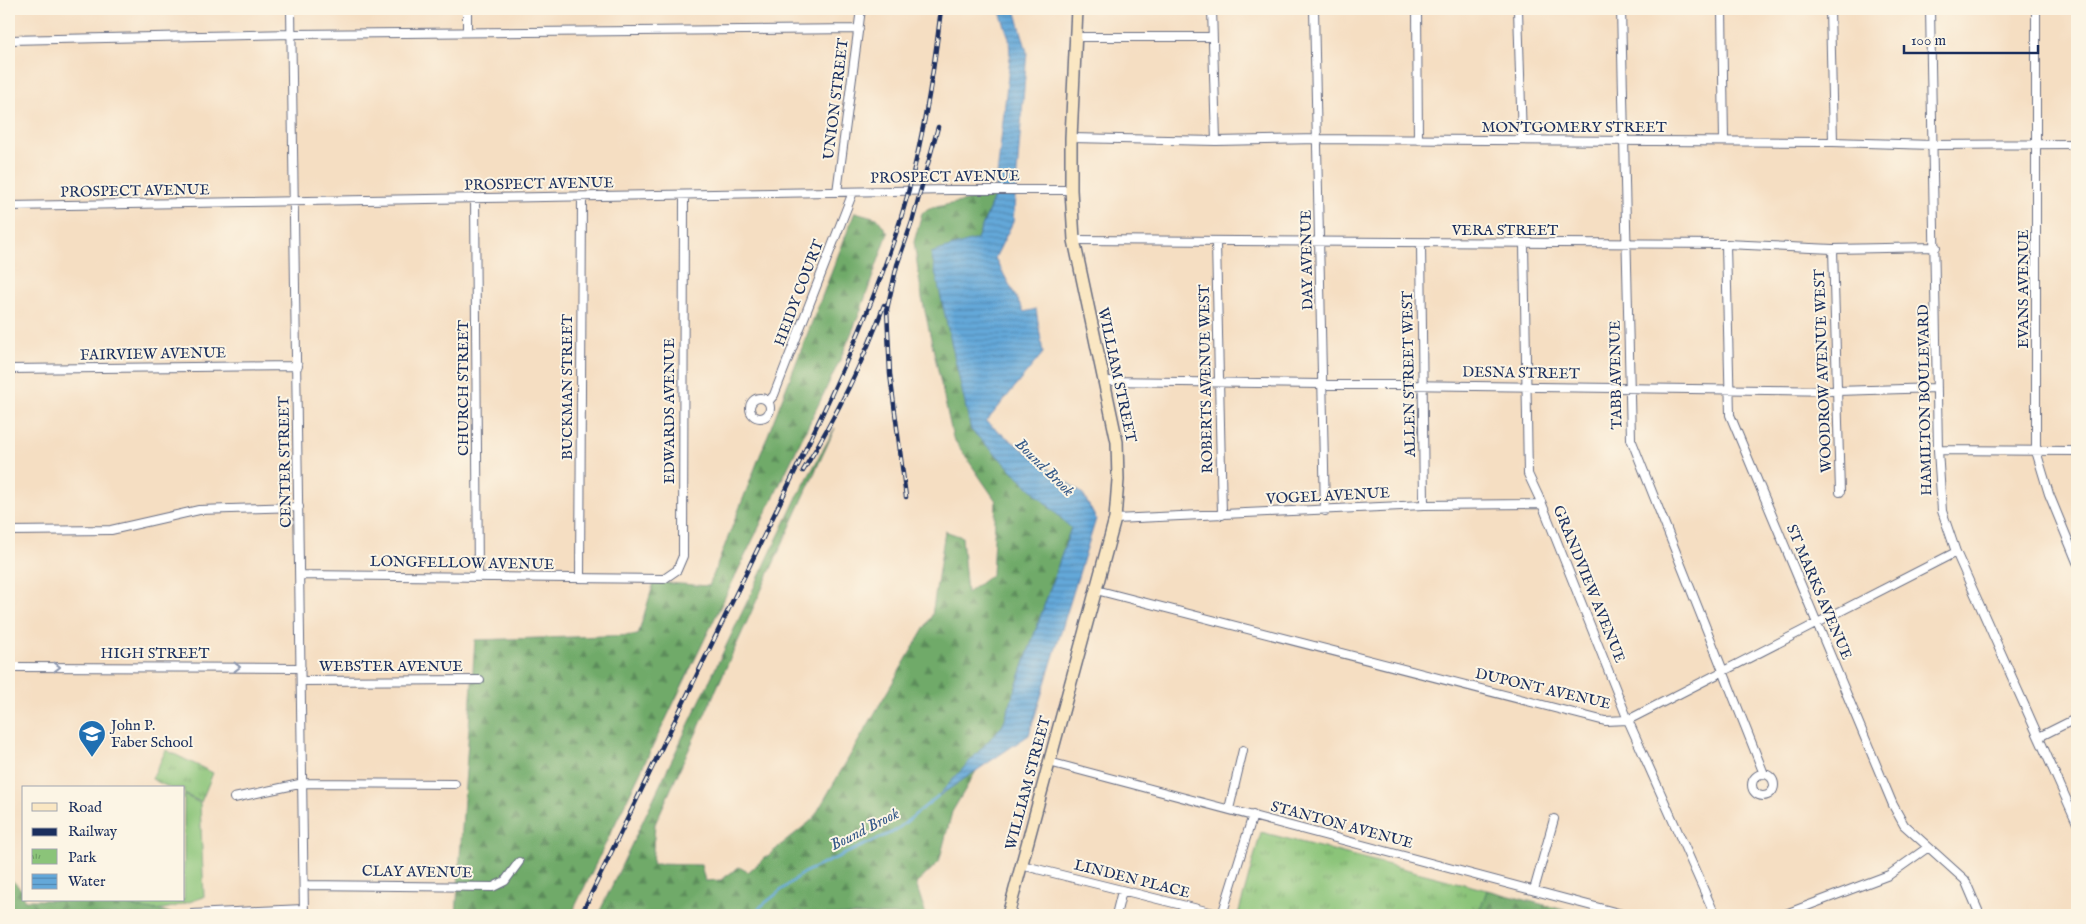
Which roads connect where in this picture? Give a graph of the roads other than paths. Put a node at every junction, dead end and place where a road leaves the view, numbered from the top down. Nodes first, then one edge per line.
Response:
1 (292, 9) edge
2 (467, 9) edge
3 (861, 9) edge
4 (1077, 9) edge
5 (1212, 9) edge
6 (1314, 9) edge
7 (1417, 9) edge
8 (1518, 9) edge
9 (1621, 9) edge
10 (1722, 9) edge
11 (1830, 9) edge
12 (1930, 9) edge
13 (2036, 9) edge
14 (859, 29) junction
15 (467, 32) junction
16 (292, 34) junction
17 (1212, 37) junction
18 (1074, 38) junction
19 (9, 40) edge
20 (1071, 138) junction
21 (1319, 139) junction
22 (1418, 140) junction
23 (1522, 140) junction
24 (1216, 141) junction
25 (1624, 141) junction
26 (1724, 141) junction
27 (1833, 142) junction
28 (2038, 143) junction
29 (2077, 144) edge
30 (1932, 145) junction
31 (1071, 190) junction
32 (837, 192) junction
33 (853, 192) junction
34 (684, 195) junction
35 (582, 196) junction
36 (475, 198) junction
37 (296, 202) junction
38 (9, 206) edge
39 (1074, 240) junction
40 (1216, 242) junction
41 (1320, 243) junction
42 (1421, 244) junction
43 (1524, 244) junction
44 (1627, 244) junction
45 (1726, 244) junction
46 (1936, 247) junction
47 (1833, 248) junction
48 (298, 366) junction
49 (9, 369) edge
50 (1104, 381) junction
51 (1221, 384) junction
52 (1323, 384) junction
53 (1423, 385) junction
54 (1527, 387) junction
55 (1630, 388) junction
56 (1937, 388) junction
57 (1728, 389) junction
58 (1838, 391) junction
59 (768, 402) dead end
60 (1938, 450) junction
61 (2036, 450) junction
62 (2077, 451) edge
63 (1840, 492) dead end
64 (1542, 504) junction
65 (1424, 505) junction
66 (300, 507) junction
67 (1325, 511) junction
68 (1222, 515) junction
69 (1115, 519) junction
70 (9, 531) edge
71 (1956, 552) junction
72 (2077, 562) edge
73 (300, 575) junction
74 (478, 577) junction
75 (580, 578) junction
76 (624, 578) joint
77 (1096, 590) junction
78 (1816, 622) junction
79 (9, 667) edge
80 (301, 668) junction
81 (1724, 671) junction
82 (480, 680) dead end
83 (302, 681) junction
84 (2077, 718) edge
85 (1628, 720) junction
86 (2039, 737) junction
87 (1243, 750) dead end
88 (1049, 762) junction
89 (1764, 774) dead end
90 (304, 783) junction
91 (455, 784) dead end
92 (234, 798) dead end
93 (1229, 809) junction
94 (1253, 815) junction
95 (1554, 820) dead end
96 (2077, 823) edge
97 (1927, 848) junction
98 (520, 862) dead end
99 (1021, 866) junction
100 (304, 885) junction
101 (1534, 890) junction
102 (1122, 891) junction
103 (304, 912) edge
104 (190, 914) dead end
105 (1008, 915) edge
106 (1116, 915) edge
107 (1222, 915) edge
108 (1626, 915) edge
109 (1715, 915) edge
110 (1783, 915) edge
111 (1980, 915) edge

1 - 16 street, CENTER STREET
2 - 15 street
3 - 14 street, UNION STREET
4 - 18 main road, WILLIAM STREET
5 - 17 street
6 - 21 street, DAY AVENUE
7 - 22 street
8 - 23 street
9 - 25 street, TABB AVENUE
10 - 26 street
11 - 27 street
12 - 30 street, HAMILTON BOULEVARD
13 - 28 street, EVANS AVENUE
14 - 15 street
14 - 32 street, UNION STREET
15 - 16 street
16 - 19 street
16 - 37 street, CENTER STREET
17 - 18 street
17 - 24 street
18 - 20 main road, WILLIAM STREET
20 - 24 street, MONTGOMERY STREET
20 - 31 main road, WILLIAM STREET
21 - 22 street, MONTGOMERY STREET
21 - 24 street, MONTGOMERY STREET
21 - 41 street, DAY AVENUE
22 - 23 street, MONTGOMERY STREET
23 - 25 street, MONTGOMERY STREET
25 - 26 street, MONTGOMERY STREET
25 - 44 street, TABB AVENUE
26 - 27 street, MONTGOMERY STREET
27 - 30 street, MONTGOMERY STREET
28 - 29 street, MONTGOMERY STREET
28 - 30 street, MONTGOMERY STREET
28 - 61 street, EVANS AVENUE
30 - 46 street, HAMILTON BOULEVARD
31 - 33 street, PROSPECT AVENUE
31 - 39 main road, WILLIAM STREET
32 - 33 street, PROSPECT AVENUE
32 - 34 street, PROSPECT AVENUE
33 - 59 street, HEIDY COURT
34 - 35 street, PROSPECT AVENUE
34 - 76 street, EDWARDS AVENUE
35 - 36 street, PROSPECT AVENUE
35 - 75 street, BUCKMAN STREET
36 - 37 street, PROSPECT AVENUE
36 - 74 street, CHURCH STREET
37 - 38 street, PROSPECT AVENUE
37 - 48 street, CENTER STREET
39 - 40 street, VERA STREET
39 - 50 main road, WILLIAM STREET
40 - 41 street, VERA STREET
40 - 51 street, ROBERTS AVENUE WEST
41 - 42 street, VERA STREET
41 - 52 street, DAY AVENUE
42 - 43 street, VERA STREET
42 - 53 street, ALLEN STREET WEST
43 - 44 street, VERA STREET
43 - 54 street, GRANDVIEW AVENUE
44 - 45 street, VERA STREET
44 - 55 street, TABB AVENUE
45 - 47 street, VERA STREET
45 - 57 street, ST MARKS AVENUE
46 - 47 street, VERA STREET
46 - 56 street, HAMILTON BOULEVARD
47 - 58 street, WOODROW AVENUE WEST
48 - 49 street, FAIRVIEW AVENUE
48 - 66 street, CENTER STREET
50 - 51 street, DESNA STREET
50 - 69 main road, WILLIAM STREET
51 - 52 street, DESNA STREET
51 - 68 street, ROBERTS AVENUE WEST
52 - 53 street, DESNA STREET
52 - 67 street, DAY AVENUE
53 - 54 street, DESNA STREET
53 - 65 street, ALLEN STREET WEST
54 - 55 street, DESNA STREET
54 - 64 street, GRANDVIEW AVENUE
55 - 57 street, DESNA STREET
55 - 81 street, TABB AVENUE
56 - 58 street, DESNA STREET
56 - 60 street, HAMILTON BOULEVARD
57 - 58 street, DESNA STREET
57 - 78 street, ST MARKS AVENUE
58 - 63 street, WOODROW AVENUE WEST
60 - 61 street
60 - 71 street, HAMILTON BOULEVARD
61 - 62 street
61 - 72 street, EVANS AVENUE
64 - 65 street, VOGEL AVENUE
64 - 85 street, GRANDVIEW AVENUE
65 - 67 street, VOGEL AVENUE
66 - 70 street
66 - 73 street, CENTER STREET
67 - 68 street, VOGEL AVENUE
68 - 69 street, VOGEL AVENUE
69 - 77 main road, WILLIAM STREET
71 - 78 street, DUPONT AVENUE
71 - 86 street, HAMILTON BOULEVARD
73 - 74 street, LONGFELLOW AVENUE
73 - 80 street, CENTER STREET
74 - 75 street, LONGFELLOW AVENUE
75 - 76 street, LONGFELLOW AVENUE
77 - 85 street, DUPONT AVENUE
77 - 88 main road, WILLIAM STREET
78 - 81 street, DUPONT AVENUE
78 - 97 street, ST MARKS AVENUE
79 -> 80 street, HIGH STREET
80 - 83 street, CENTER STREET
81 - 85 street, DUPONT AVENUE
81 - 89 street, TABB AVENUE
82 - 83 street, WEBSTER AVENUE
83 - 90 street, CENTER STREET
84 - 86 street
85 - 109 street, GRANDVIEW AVENUE
86 - 96 street, HAMILTON BOULEVARD
87 - 93 street
88 - 93 street, STANTON AVENUE
88 - 99 main road, WILLIAM STREET
90 - 91 street
90 - 92 street
90 - 100 street, CENTER STREET
93 - 94 street, STANTON AVENUE
94 - 101 street, STANTON AVENUE
94 - 107 street, LINDEN PLACE
95 - 101 street
97 - 110 street
97 - 111 street, ST MARKS AVENUE
98 - 100 street, CLAY AVENUE
99 - 102 street, LINDEN PLACE
99 - 105 main road, WILLIAM STREET
100 - 103 street, CENTER STREET
101 - 108 street, STANTON AVENUE
102 - 106 street
102 - 107 street, LINDEN PLACE
103 - 104 street

